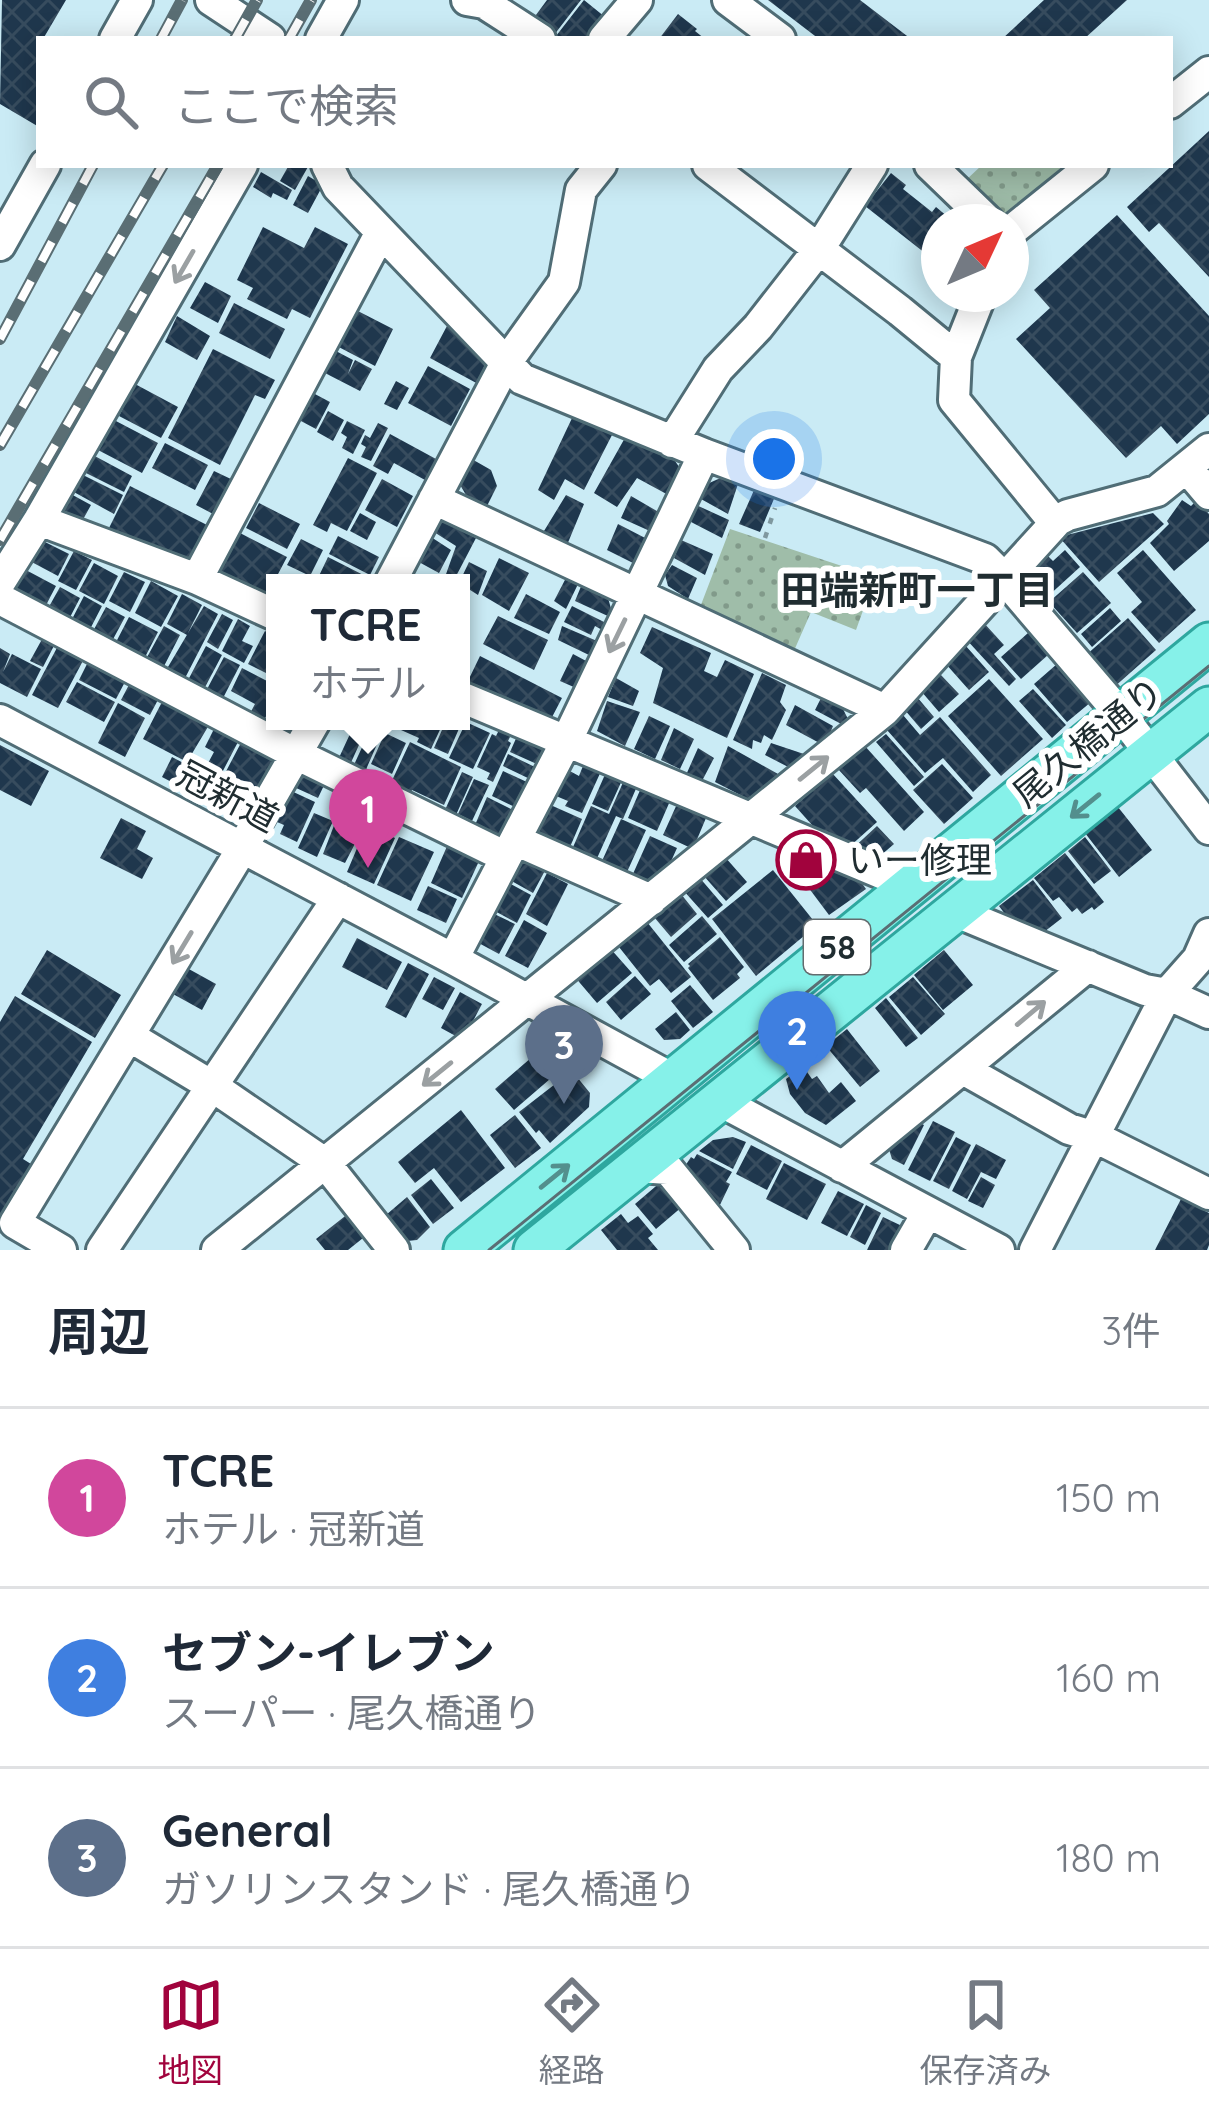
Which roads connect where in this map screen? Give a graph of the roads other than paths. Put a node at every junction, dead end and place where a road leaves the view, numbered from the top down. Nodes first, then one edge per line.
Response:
1 (137, 0) edge
2 (211, 0) edge
3 (343, 0) edge
4 (467, 0) edge
5 (636, 0) edge
6 (728, 0) edge
7 (117, 36) edge
8 (266, 36) edge
9 (323, 36) edge
10 (535, 36) edge
11 (606, 36) edge
12 (776, 36) edge
13 (1209, 71) edge
14 (1173, 101) edge
15 (43, 168) edge
16 (240, 168) edge
17 (328, 168) edge
18 (599, 168) edge
19 (712, 168) edge
20 (870, 168) edge
21 (933, 168) edge
22 (1089, 168) edge
23 (970, 204) edge
24 (1029, 217) edge
25 (381, 232) junction
26 (0, 245) edge
27 (819, 249) junction
28 (974, 312) edge
29 (956, 357) junction
30 (506, 363) junction
31 (671, 442) junction
32 (704, 454) junction
33 (1198, 459) edge
34 (1209, 494) edge
35 (434, 499) junction
36 (39, 520) junction
37 (1055, 524) junction
38 (395, 574) edge
39 (1004, 578) junction
40 (197, 579) junction
41 (0, 582) edge
42 (637, 595) junction
43 (0, 599) edge
44 (266, 611) edge
45 (1209, 643) edge
46 (470, 701) edge
47 (1209, 706) edge
48 (885, 710) junction
49 (1121, 715) junction
50 (0, 720) edge
51 (310, 730) edge
52 (566, 742) junction
53 (296, 754) junction
54 (1150, 754) junction
55 (751, 820) junction
56 (1209, 829) edge
57 (242, 848) junction
58 (510, 849) junction
59 (912, 886) junction
60 (338, 898) junction
61 (652, 900) junction
62 (954, 911) junction
63 (1209, 934) edge
64 (453, 959) junction
65 (1088, 966) junction
66 (1167, 994) junction
67 (528, 1000) junction
68 (1209, 1012) edge
69 (129, 1036) junction
70 (962, 1070) junction
71 (673, 1079) junction
72 (212, 1086) junction
73 (719, 1102) junction
74 (1093, 1138) junction
75 (326, 1164) junction
76 (639, 1167) junction
77 (842, 1167) junction
78 (1209, 1194) edge
79 (928, 1212) junction
80 (495, 1225) junction
81 (61, 1250) edge
82 (102, 1250) edge
83 (217, 1250) edge
84 (394, 1250) edge
85 (440, 1250) edge
86 (464, 1250) edge
87 (534, 1250) edge
88 (734, 1250) edge
89 (907, 1250) edge
90 (999, 1250) edge
91 (1035, 1250) edge

1 - 7 street
2 - 8 street
3 - 9 street
4 - 10 street
5 - 11 street
6 - 12 street
13 - 14 street
15 - 26 street
16 -> 36 street
17 - 25 street
18 - 30 street
19 - 27 street
20 - 27 street
21 - 23 street
22 - 24 street
25 - 30 street
25 - 40 street
27 - 29 street
27 - 31 street
28 - 29 street
29 - 37 street
30 - 31 street
30 - 35 street
31 - 32 street
32 - 39 street
32 - 42 street
33 - 34 street
33 - 37 street
35 - 38 street
35 - 42 street
36 - 40 street
36 - 41 street
37 - 39 street
39 - 48 street
39 - 49 street
40 - 44 street
42 - 48 street
42 -> 52 street
43 - 53 street
45 - 49 main road, 尾久橋通り / 58
46 - 52 street
47 - 54 main road, 尾久橋通り / 58
55 -> 48 street
49 - 54 street
49 - 59 main road, 尾久橋通り / 58
50 - 57 street, 冠新道
51 - 53 street
52 - 55 street
52 - 58 street
53 - 57 street
53 - 58 street
54 - 56 street
54 -> 62 main road, 尾久橋通り / 58
55 - 59 street
55 - 61 street
57 - 60 street, 冠新道
57 -> 69 street
58 - 61 street
58 - 64 street
59 - 71 main road, 尾久橋通り / 58
60 - 64 street, 冠新道
60 - 72 street
61 - 67 street
62 - 65 street
62 - 73 main road, 尾久橋通り / 58
63 - 66 street
64 - 67 street, 冠新道
65 - 66 street
70 -> 65 street
66 - 68 street
66 - 74 street
67 - 71 street, 冠新道
67 -> 75 street
69 - 72 street
69 - 81 street
70 - 74 street
70 - 77 street
80 -> 71 main road, 尾久橋通り / 58
72 - 75 street
72 - 82 street
73 - 76 main road, 尾久橋通り / 58
73 - 77 street
74 - 78 street
74 - 91 street
75 - 83 street
75 - 84 street
76 - 87 main road, 尾久橋通り / 58
76 - 88 street
77 - 79 street
79 - 89 street
79 - 90 street
80 - 85 street
80 - 86 main road, 尾久橋通り / 58

